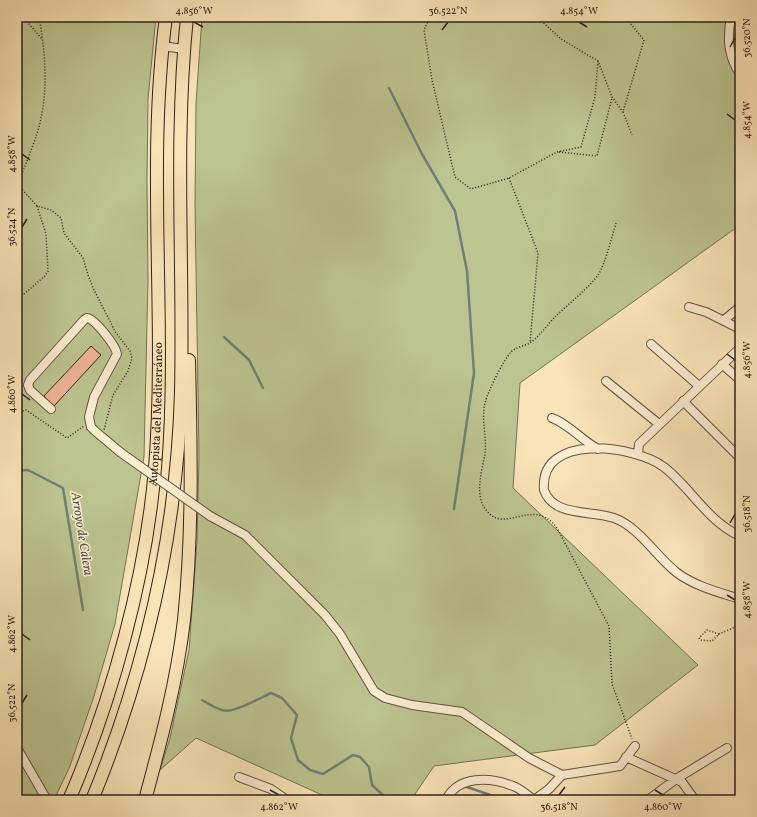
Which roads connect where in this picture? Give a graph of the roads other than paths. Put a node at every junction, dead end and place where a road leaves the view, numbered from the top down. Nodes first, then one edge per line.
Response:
1 (166, 17) edge
2 (187, 17) edge
3 (731, 17) edge
4 (162, 46) junction
5 (184, 49) junction
6 (740, 74) edge
7 (180, 241) junction
8 (689, 307) dead end
9 (740, 307) edge
10 (724, 320) junction
11 (740, 328) edge
12 (651, 344) dead end
13 (740, 348) edge
14 (722, 364) junction
15 (740, 380) edge
16 (606, 381) dead end
17 (699, 386) junction
18 (683, 401) junction
19 (51, 409) dead end
20 (552, 418) dead end
21 (659, 424) junction
22 (576, 435) junction
23 (578, 450) junction
24 (598, 450) junction
25 (638, 454) junction
26 (740, 458) edge
27 (740, 536) edge
28 (740, 599) edge
29 (635, 746) road end
30 (17, 748) edge
31 (727, 748) dead end
32 (626, 757) junction
33 (562, 775) junction
34 (239, 778) dead end
35 (676, 780) junction
36 (47, 800) edge
37 (69, 800) edge
38 (92, 800) edge
39 (144, 800) edge
40 (287, 800) edge
41 (446, 800) edge
42 (648, 800) edge
43 (695, 800) edge

1 - 4 highway, Autopista del Mediterráneo
2 - 5 highway, Autopista del Mediterráneo
3 - 6 street
4 - 5 street
4 - 37 highway, Autopista del Mediterráneo
5 - 7 highway, Autopista del Mediterráneo
7 - 38 highway, Autopista del Mediterráneo
7 - 39 highway
8 - 10 street
9 - 10 street
10 - 11 street
12 - 17 street
13 - 14 street
14 - 15 street
14 - 17 street
16 - 21 street
17 - 18 street
18 - 21 street
18 - 26 street
19 - 33 street, bridge
20 - 22 street
21 - 25 street
22 - 23 street
22 - 24 street
23 - 24 street
23 - 28 street
24 - 25 street
25 - 27 street
29 - 32 street
30 - 36 street
31 - 35 street
32 - 33 street
32 - 35 street
33 - 41 street
34 - 40 street
35 - 42 street
35 - 43 street

